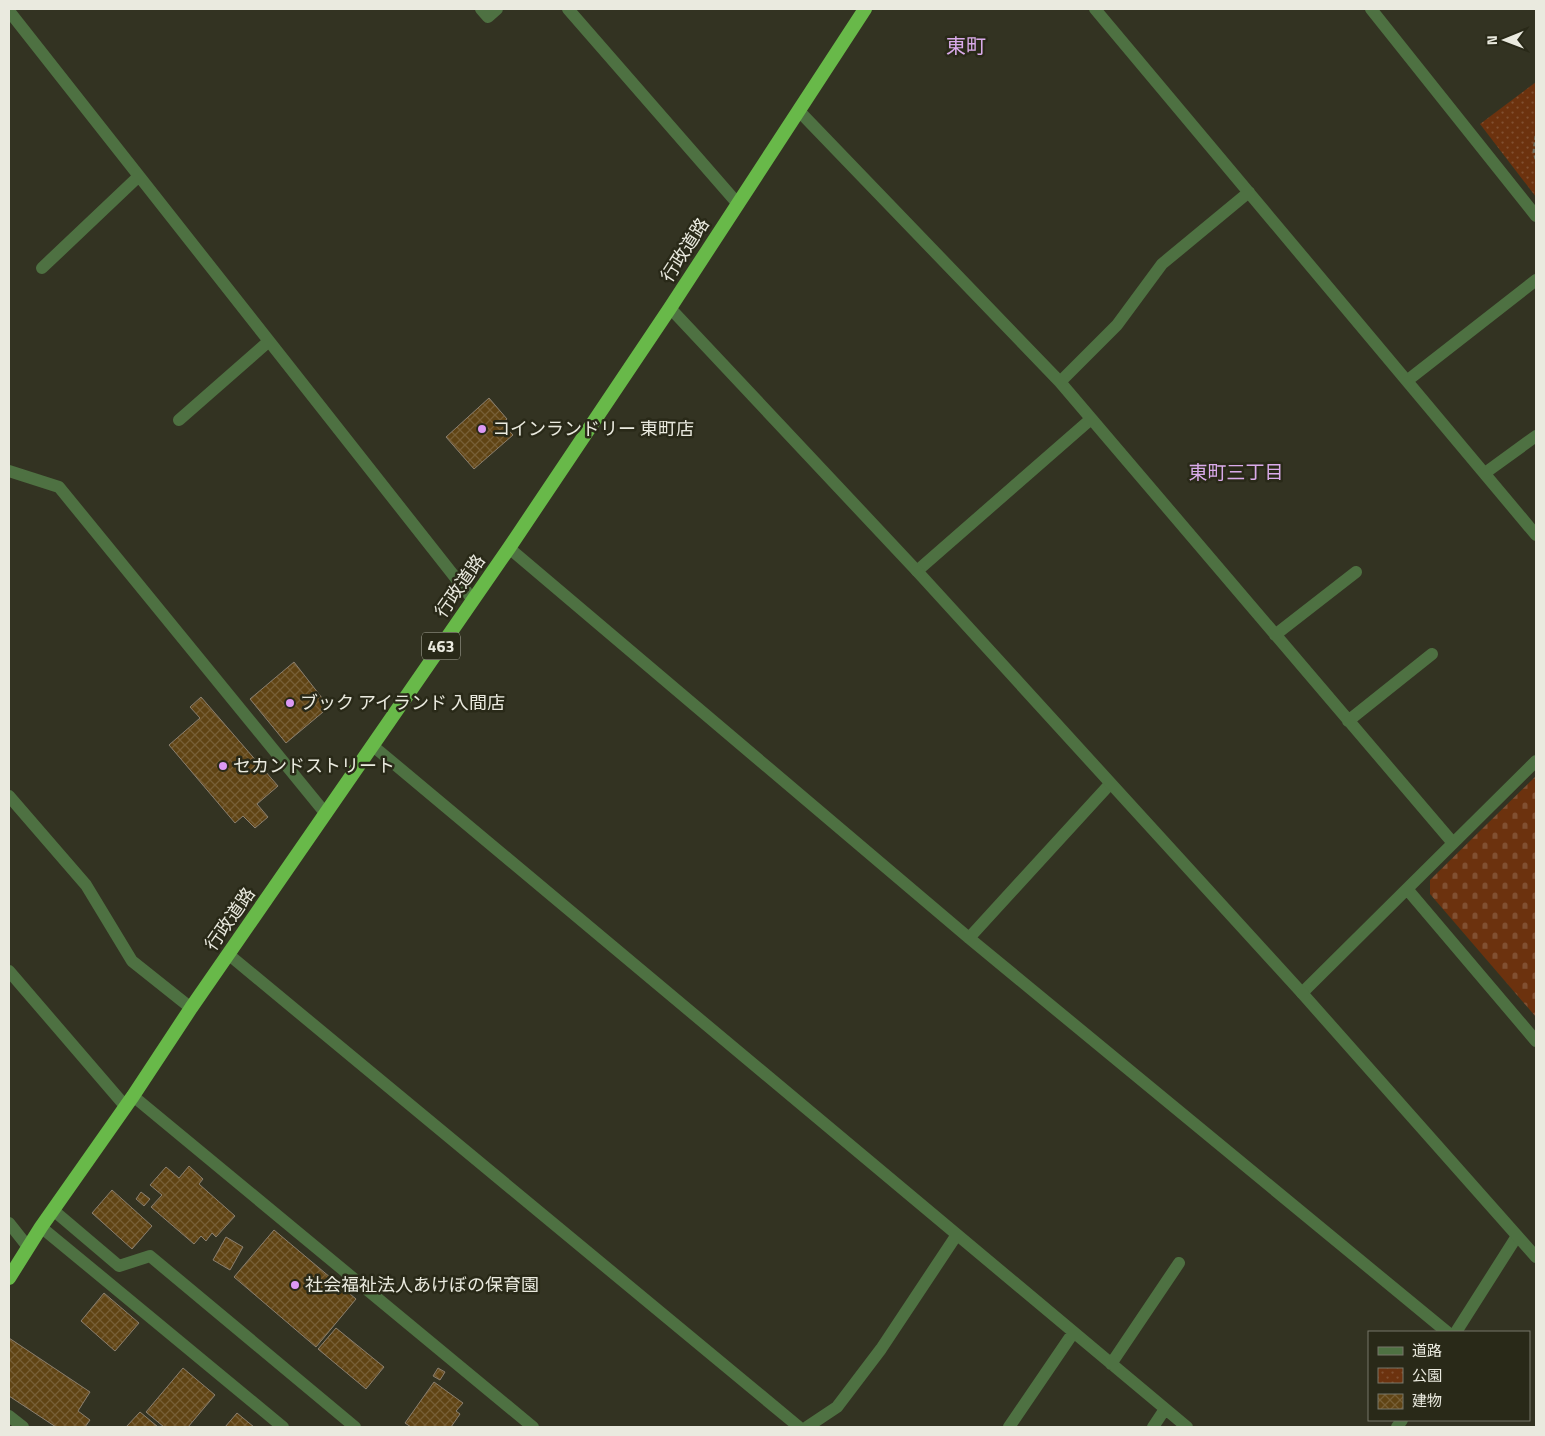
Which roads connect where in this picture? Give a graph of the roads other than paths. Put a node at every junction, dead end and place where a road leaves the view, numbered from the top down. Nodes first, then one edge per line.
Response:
1 (481, 9) edge
2 (497, 9) edge
3 (568, 9) edge
4 (866, 9) edge
5 (1095, 9) edge
6 (1371, 9) edge
7 (9, 11) edge
8 (798, 111) junction
9 (139, 176) junction
10 (1249, 192) junction
11 (738, 204) junction
12 (1536, 216) edge
13 (42, 268) dead end
14 (1536, 280) edge
15 (670, 308) junction
16 (269, 340) junction
17 (1408, 380) junction
18 (1060, 382) junction
19 (1091, 419) junction
20 (179, 420) dead end
21 (1536, 436) edge
22 (9, 470) edge
23 (1485, 474) junction
24 (1536, 535) edge
25 (509, 548) junction
26 (917, 571) junction
27 (1356, 572) dead end
28 (473, 600) junction
29 (1275, 635) junction
30 (1432, 654) dead end
31 (1348, 721) junction
32 (373, 746) junction
33 (1536, 761) edge
34 (1110, 784) junction
35 (9, 796) edge
36 (326, 814) junction
37 (1453, 844) junction
38 (1407, 889) junction
39 (969, 938) junction
40 (228, 954) junction
41 (9, 972) edge
42 (1302, 993) junction
43 (191, 1008) junction
44 (1536, 1041) edge
45 (130, 1102) junction
46 (53, 1210) junction
47 (9, 1223) edge
48 (41, 1227) junction
49 (956, 1236) junction
50 (1517, 1236) junction
51 (28, 1247) junction
52 (1536, 1257) edge
53 (1179, 1263) dead end
54 (9, 1278) edge
55 (1446, 1331) edge
56 (1457, 1331) edge
57 (1073, 1333) junction
58 (1111, 1364) junction
59 (1165, 1409) junction
60 (9, 1416) edge
61 (23, 1427) edge
62 (283, 1427) edge
63 (355, 1427) edge
64 (533, 1427) edge
65 (799, 1427) edge
66 (806, 1427) edge
67 (1009, 1427) edge
68 (1153, 1427) edge
69 (1187, 1427) edge

1 - 2 street
3 - 11 street
4 - 8 highway, 行政道路 / 463
5 - 10 street
6 - 12 street
7 - 9 street
8 - 11 highway, 行政道路 / 463
8 - 18 street
9 - 13 street
9 - 16 street
10 - 17 street
10 - 18 street
11 - 15 highway, 行政道路 / 463
14 - 17 street
15 - 25 highway, 行政道路 / 463
15 - 26 street
16 - 20 street
16 - 28 street
17 - 23 street
18 - 19 street
19 - 26 street
19 - 29 street
21 - 23 street
22 - 36 street
23 - 24 street
25 - 28 highway, 行政道路 / 463
25 - 39 street
26 - 34 street
27 - 29 street
28 - 32 highway, 行政道路 / 463
29 - 31 street
30 - 31 street
31 - 37 street
32 - 36 highway, 行政道路 / 463
32 - 49 street
33 - 37 street
34 - 39 street
34 - 42 street
35 - 43 street
36 - 40 highway, 行政道路 / 463
37 - 38 street
38 - 42 street
38 - 44 street
39 - 55 street
40 - 43 highway, 行政道路 / 463
40 - 65 street
41 - 45 street
42 - 50 street
43 - 45 highway, 行政道路 / 463
45 - 46 highway, 行政道路 / 463
45 - 64 street
46 - 48 highway, 行政道路 / 463
46 - 63 street
47 - 51 street
48 - 51 highway, 行政道路 / 463
48 - 62 street
49 - 57 street
49 - 66 street
50 - 52 street
50 - 56 street
51 - 54 highway, 行政道路 / 463
53 - 58 street
57 - 58 street
57 - 67 street
58 - 59 street
59 - 68 street
59 - 69 street
60 - 61 street

